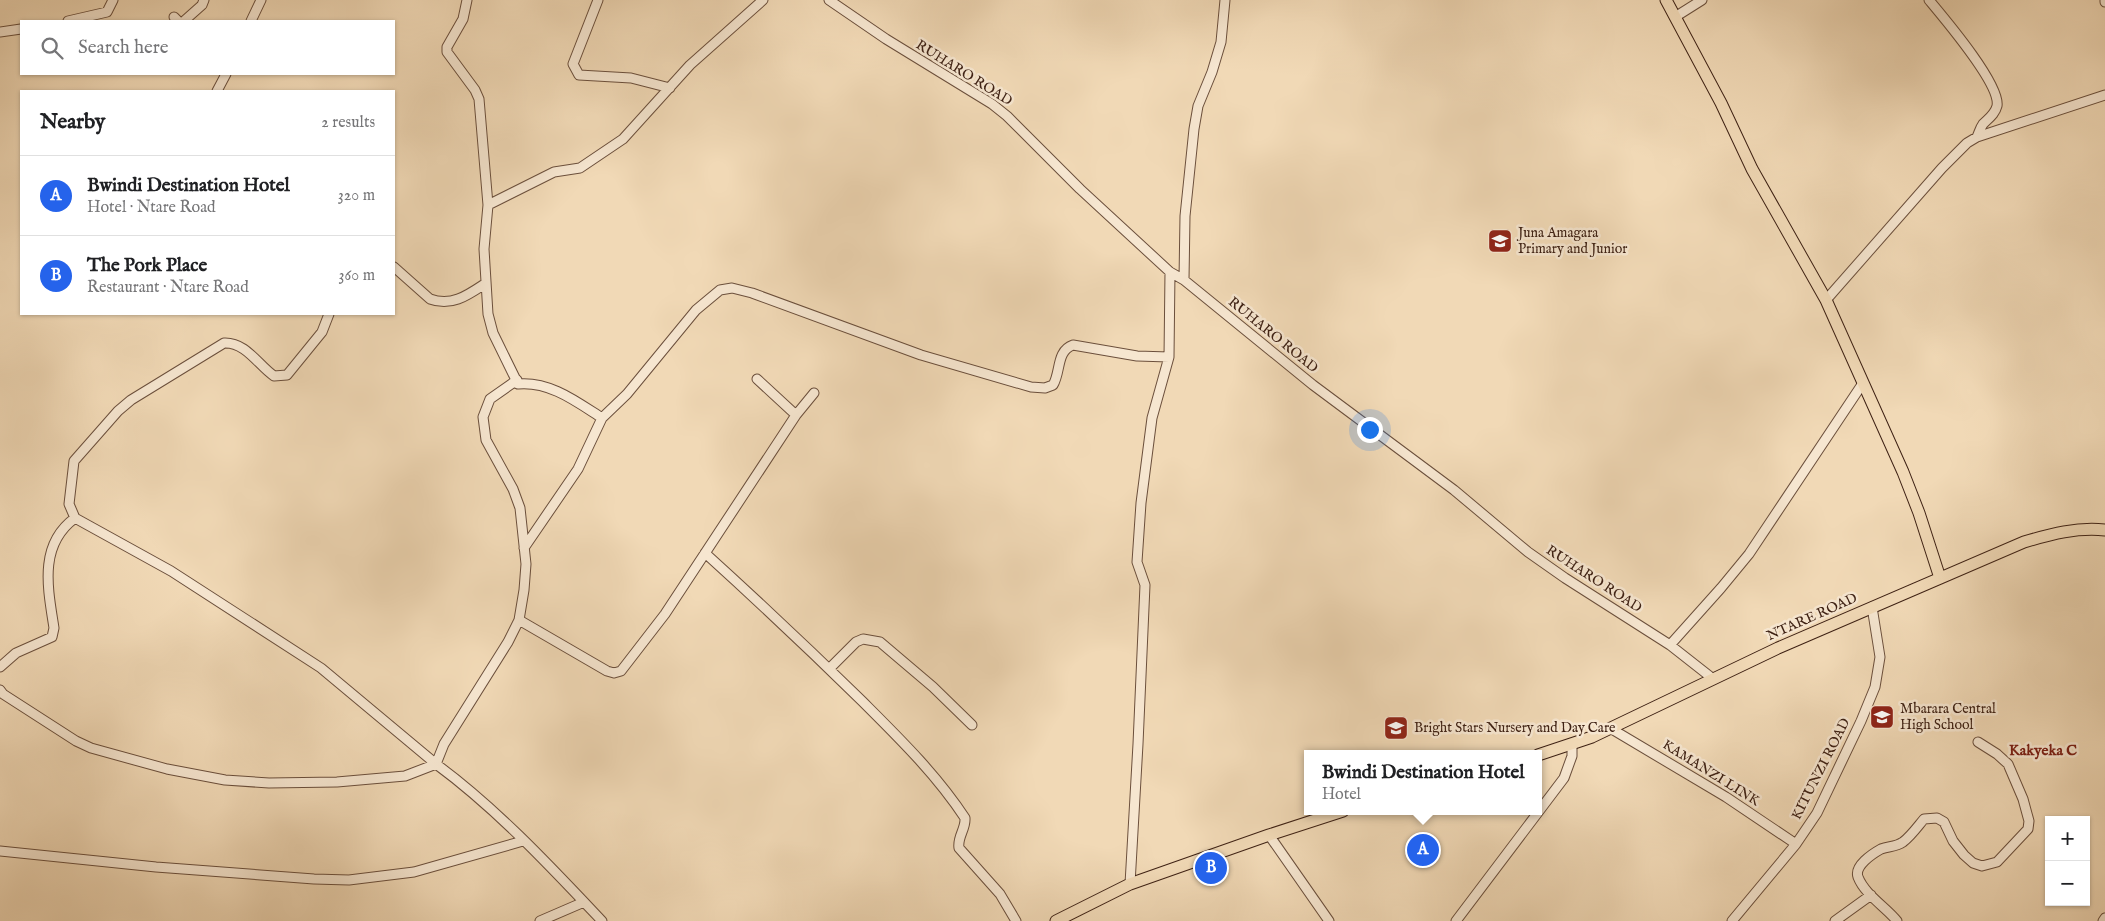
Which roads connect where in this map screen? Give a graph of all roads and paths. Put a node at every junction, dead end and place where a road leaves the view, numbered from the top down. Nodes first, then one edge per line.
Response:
1 (113, 0) edge
2 (204, 0) edge
3 (261, 0) edge
4 (467, 0) edge
5 (598, 0) edge
6 (763, 0) edge
7 (828, 0) edge
8 (1225, 0) edge
9 (1666, 0) edge
10 (1702, 0) edge
11 (1930, 0) edge
12 (1675, 17) junction
13 (72, 20) edge
14 (185, 20) edge
15 (251, 20) edge
16 (20, 29) edge
17 (0, 32) edge
18 (226, 75) edge
19 (670, 88) junction
20 (218, 90) edge
21 (2105, 95) edge
22 (1976, 138) junction
23 (488, 205) junction
24 (395, 268) edge
25 (1170, 272) junction
26 (1184, 280) junction
27 (486, 283) junction
28 (1826, 300) junction
29 (330, 315) edge
30 (1169, 357) junction
31 (757, 379) dead end
32 (517, 380) junction
33 (1863, 383) junction
34 (814, 393) dead end
35 (796, 415) junction
36 (602, 418) junction
37 (75, 518) junction
38 (2105, 530) edge
39 (524, 548) junction
40 (704, 554) junction
41 (1940, 578) junction
42 (1872, 607) junction
43 (519, 620) junction
44 (1670, 645) junction
45 (0, 667) edge
46 (829, 668) junction
47 (1712, 678) junction
48 (0, 690) edge
49 (972, 725) dead end
50 (1610, 728) junction
51 (1978, 742) dead end
52 (1572, 745) junction
53 (1542, 754) edge
54 (436, 764) junction
55 (1542, 807) edge
56 (1331, 815) edge
57 (1536, 815) edge
58 (1269, 835) junction
59 (524, 841) junction
60 (1796, 844) junction
61 (0, 851) edge
62 (1130, 884) junction
63 (1870, 895) junction
64 (584, 902) junction
65 (540, 921) edge
66 (602, 921) edge
67 (1016, 921) edge
68 (1056, 921) edge
69 (1329, 921) edge
70 (1456, 921) edge
71 (1732, 921) edge
72 (1835, 921) edge
73 (1897, 921) edge

1 - 13 street
2 - 14 street
3 - 15 street
4 - 23 street
5 - 19 street
6 - 19 street
7 - 25 street, RUHARO ROAD
8 - 26 street
9 - 12 main road
10 - 12 street
11 - 22 street
12 - 28 main road
16 - 17 street
18 - 20 street
19 - 23 street
21 - 22 street
22 - 28 street
23 - 27 street
24 - 27 street
25 - 26 street, RUHARO ROAD
25 - 30 street
26 - 44 street, RUHARO ROAD
27 - 32 street
28 - 33 main road
29 - 37 street
30 - 36 street
30 - 62 street
31 - 35 street
32 - 36 street
32 - 39 street
33 - 41 main road
33 - 44 street
34 - 35 street
35 - 40 street
36 - 39 street
37 - 45 street
37 - 54 street
38 - 41 main road, NTARE ROAD
39 - 43 street
40 - 43 street
40 - 46 street
41 - 42 main road, NTARE ROAD
42 - 47 main road, NTARE ROAD
42 - 60 street, KITUNZI ROAD
43 - 54 street
44 - 47 street, RUHARO ROAD
46 - 49 street
46 - 67 street
47 - 50 main road, NTARE ROAD
48 - 54 street
50 - 52 main road, NTARE ROAD
50 - 60 street, KAMANZI LINK
51 - 63 street
52 - 53 main road, NTARE ROAD
52 - 55 street
54 - 59 street
56 - 58 main road
57 - 70 street
58 - 62 main road
58 - 69 street
59 - 61 street
59 - 64 street
60 - 71 street, KITUNZI ROAD
62 - 68 main road
63 - 72 street
63 - 73 street
64 - 65 street
64 - 66 street

